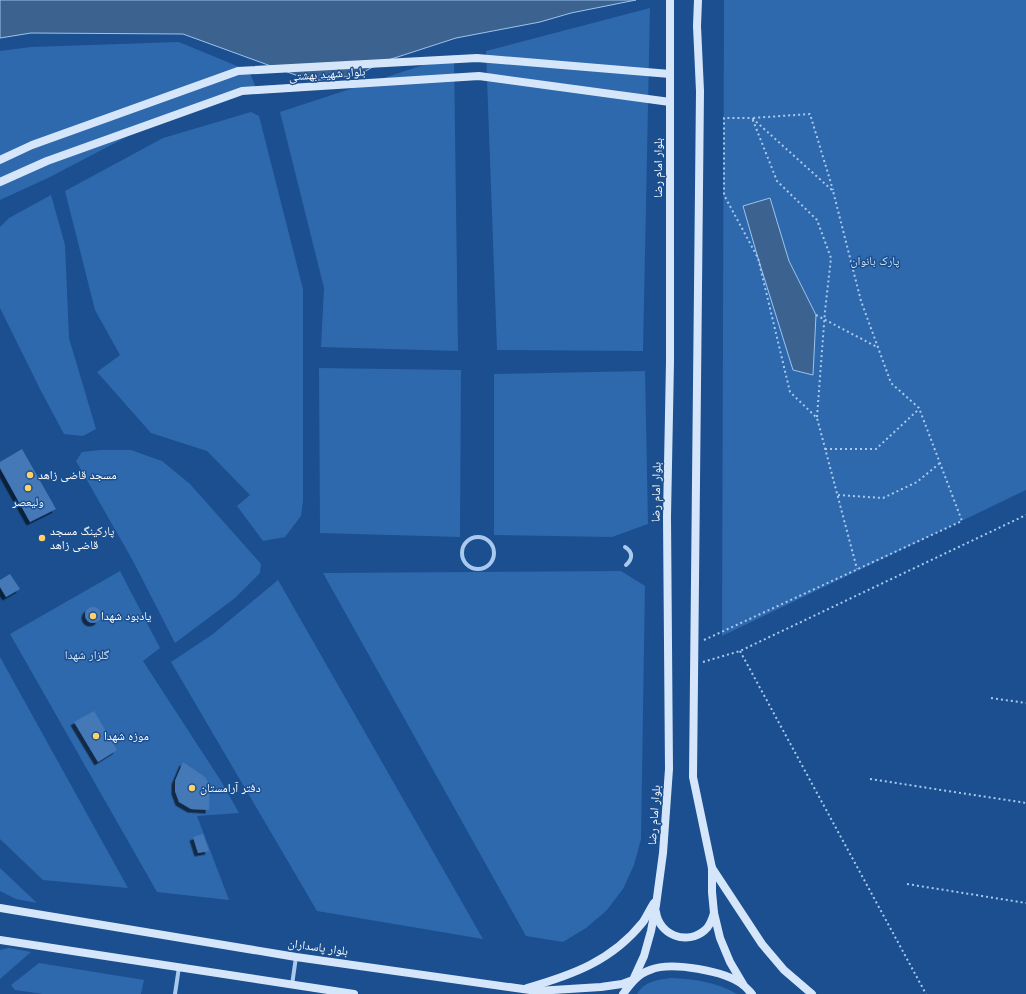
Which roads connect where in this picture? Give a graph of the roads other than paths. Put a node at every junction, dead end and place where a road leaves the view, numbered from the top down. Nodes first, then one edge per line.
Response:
1 (670, 0) edge
2 (698, 0) edge
3 (670, 74) junction
4 (670, 102) junction
5 (0, 160) edge
6 (0, 182) edge
7 (465, 544) joint
8 (625, 547) dead end
9 (626, 565) dead end
10 (712, 868) junction
11 (656, 901) junction
12 (0, 908) edge
13 (714, 913) junction
14 (0, 940) edge
15 (296, 957) junction
16 (179, 967) junction
17 (633, 980) junction
18 (743, 984) junction
19 (292, 985) junction
20 (524, 989) junction
21 (593, 990) edge
22 (176, 994) edge
23 (354, 994) edge
24 (623, 994) edge
25 (752, 994) edge
26 (812, 994) edge

1 - 3 main road, بلوار امام رضا
2 - 10 main road
3 - 4 main road, بلوار امام رضا
3 - 5 main road, بلوار شهید بهشتی
4 - 6 main road, بلوار شهید بهشتی
4 - 11 main road, بلوار امام رضا
7 - 7 street
8 - 9 street
10 - 13 main road
10 - 26 main road
11 - 13 main road
11 - 17 main road, بلوار امام رضا
11 - 20 main road
12 - 15 main road, بلوار پاسداران
13 - 18 main road
14 - 16 main road
15 - 19 street
15 - 20 main road, بلوار پاسداران
16 - 19 main road
16 - 22 street
17 - 18 main road
17 - 21 main road, بلوار پاسداران
17 - 24 main road
18 - 25 main road
19 - 23 main road
20 - 21 main road, بلوار پاسداران

